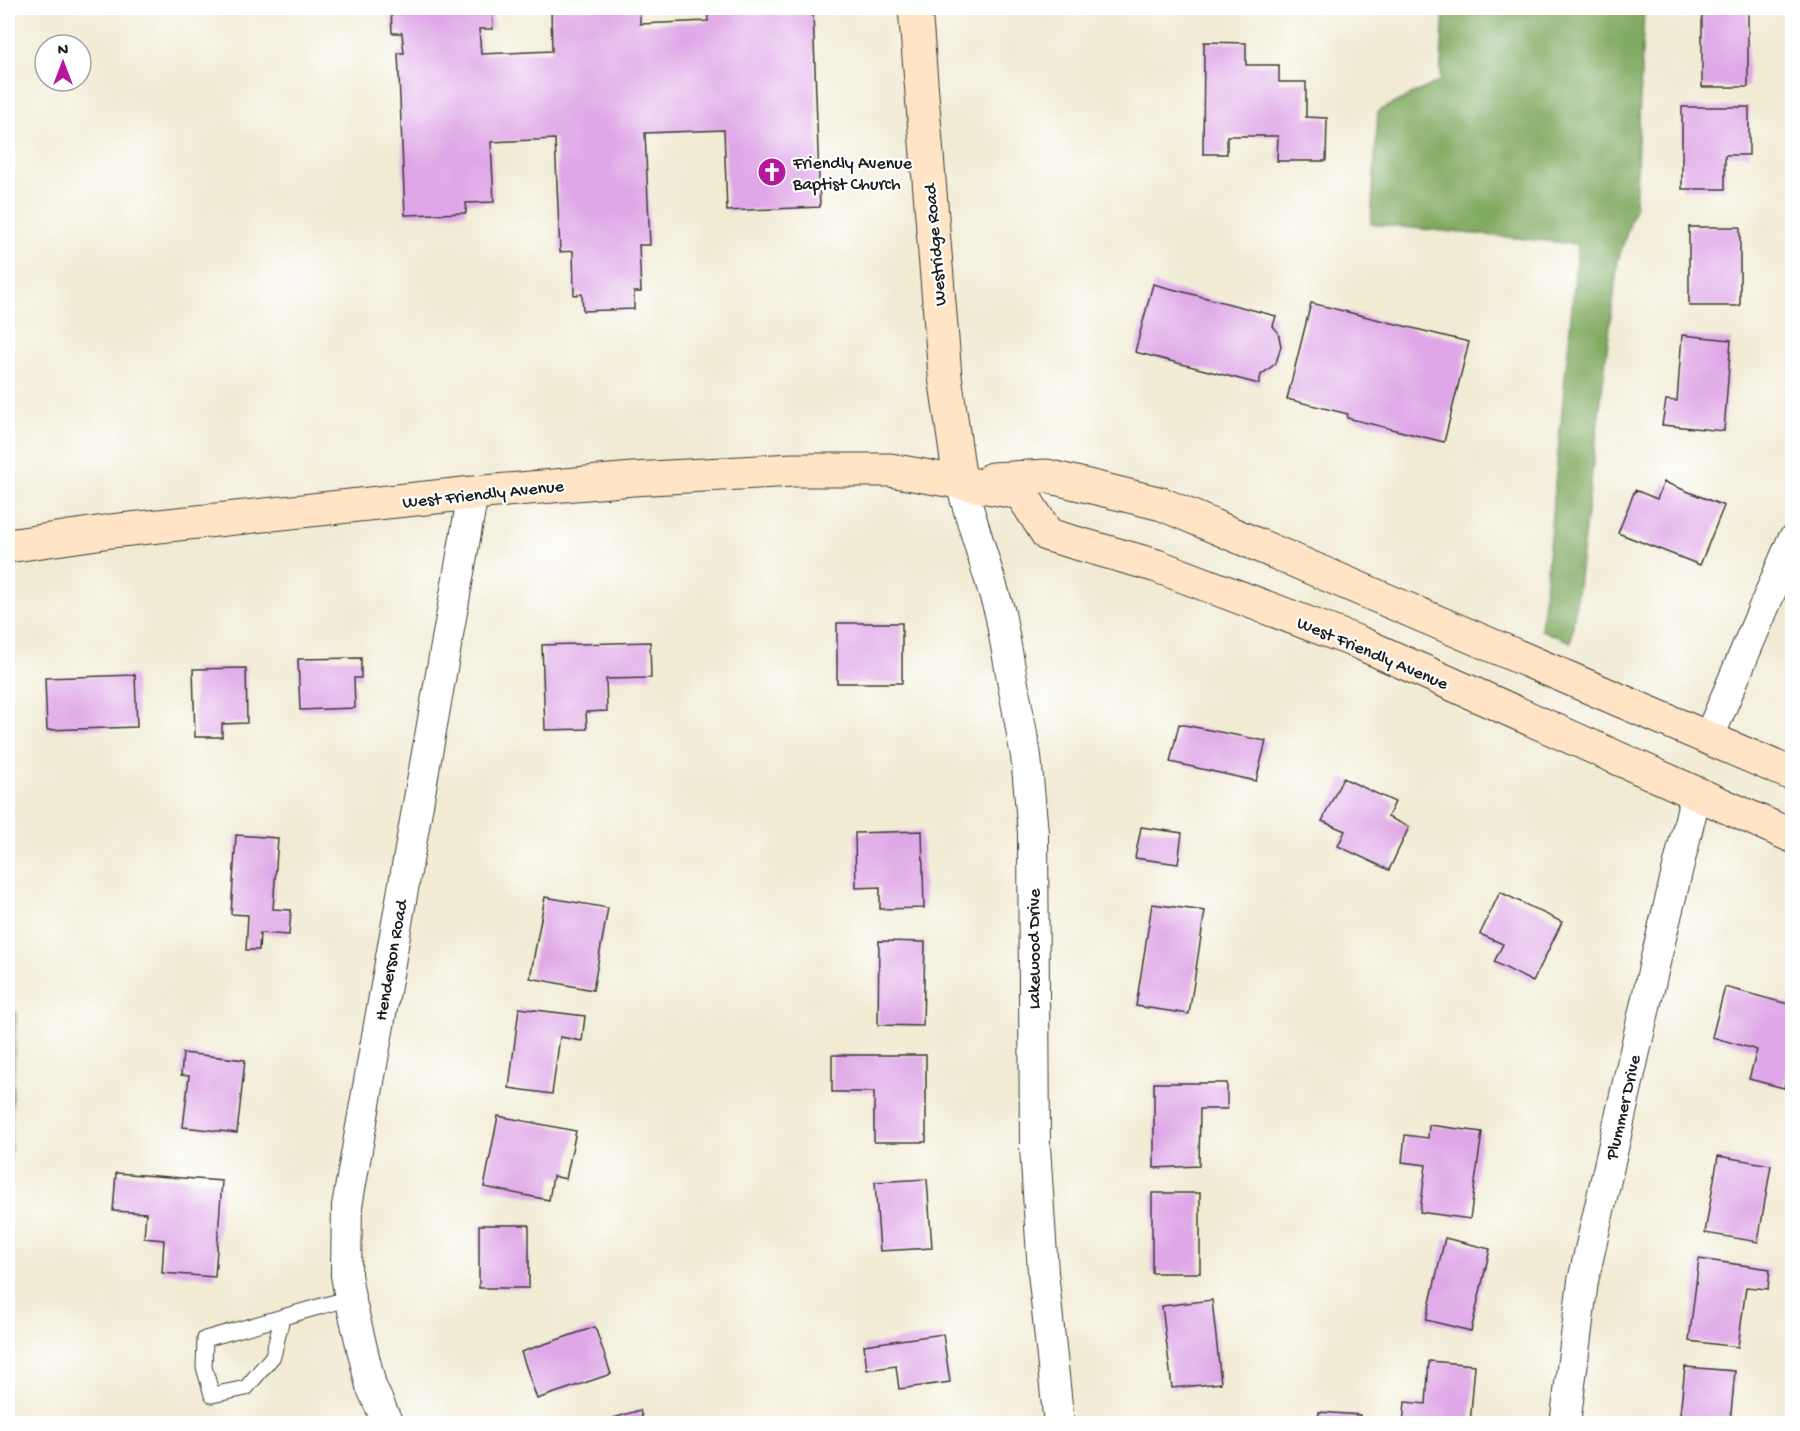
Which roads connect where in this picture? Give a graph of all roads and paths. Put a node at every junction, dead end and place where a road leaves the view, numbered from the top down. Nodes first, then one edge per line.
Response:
1 (915, 8) edge
2 (960, 481) junction
3 (472, 493) junction
4 (1792, 541) edge
5 (8, 546) edge
6 (1709, 737) junction
7 (1792, 774) edge
8 (1696, 794) junction
9 (1792, 836) edge
10 (350, 1298) junction
11 (282, 1318) junction
12 (388, 1424) edge
13 (1059, 1424) edge
14 (1565, 1424) edge

1 - 2 main road, Westridge Road
2 - 3 main road, West Friendly Avenue
2 - 6 main road, West Friendly Avenue
2 - 8 main road, West Friendly Avenue
2 - 13 street, Lakewood Drive
3 - 5 main road, West Friendly Avenue
3 - 10 street, Henderson Road
4 - 6 street
6 - 7 main road, West Friendly Avenue
8 - 9 main road, West Friendly Avenue
8 - 14 street, Plummer Drive
10 - 11 lane
10 - 12 street, Henderson Road
11 - 11 lane

